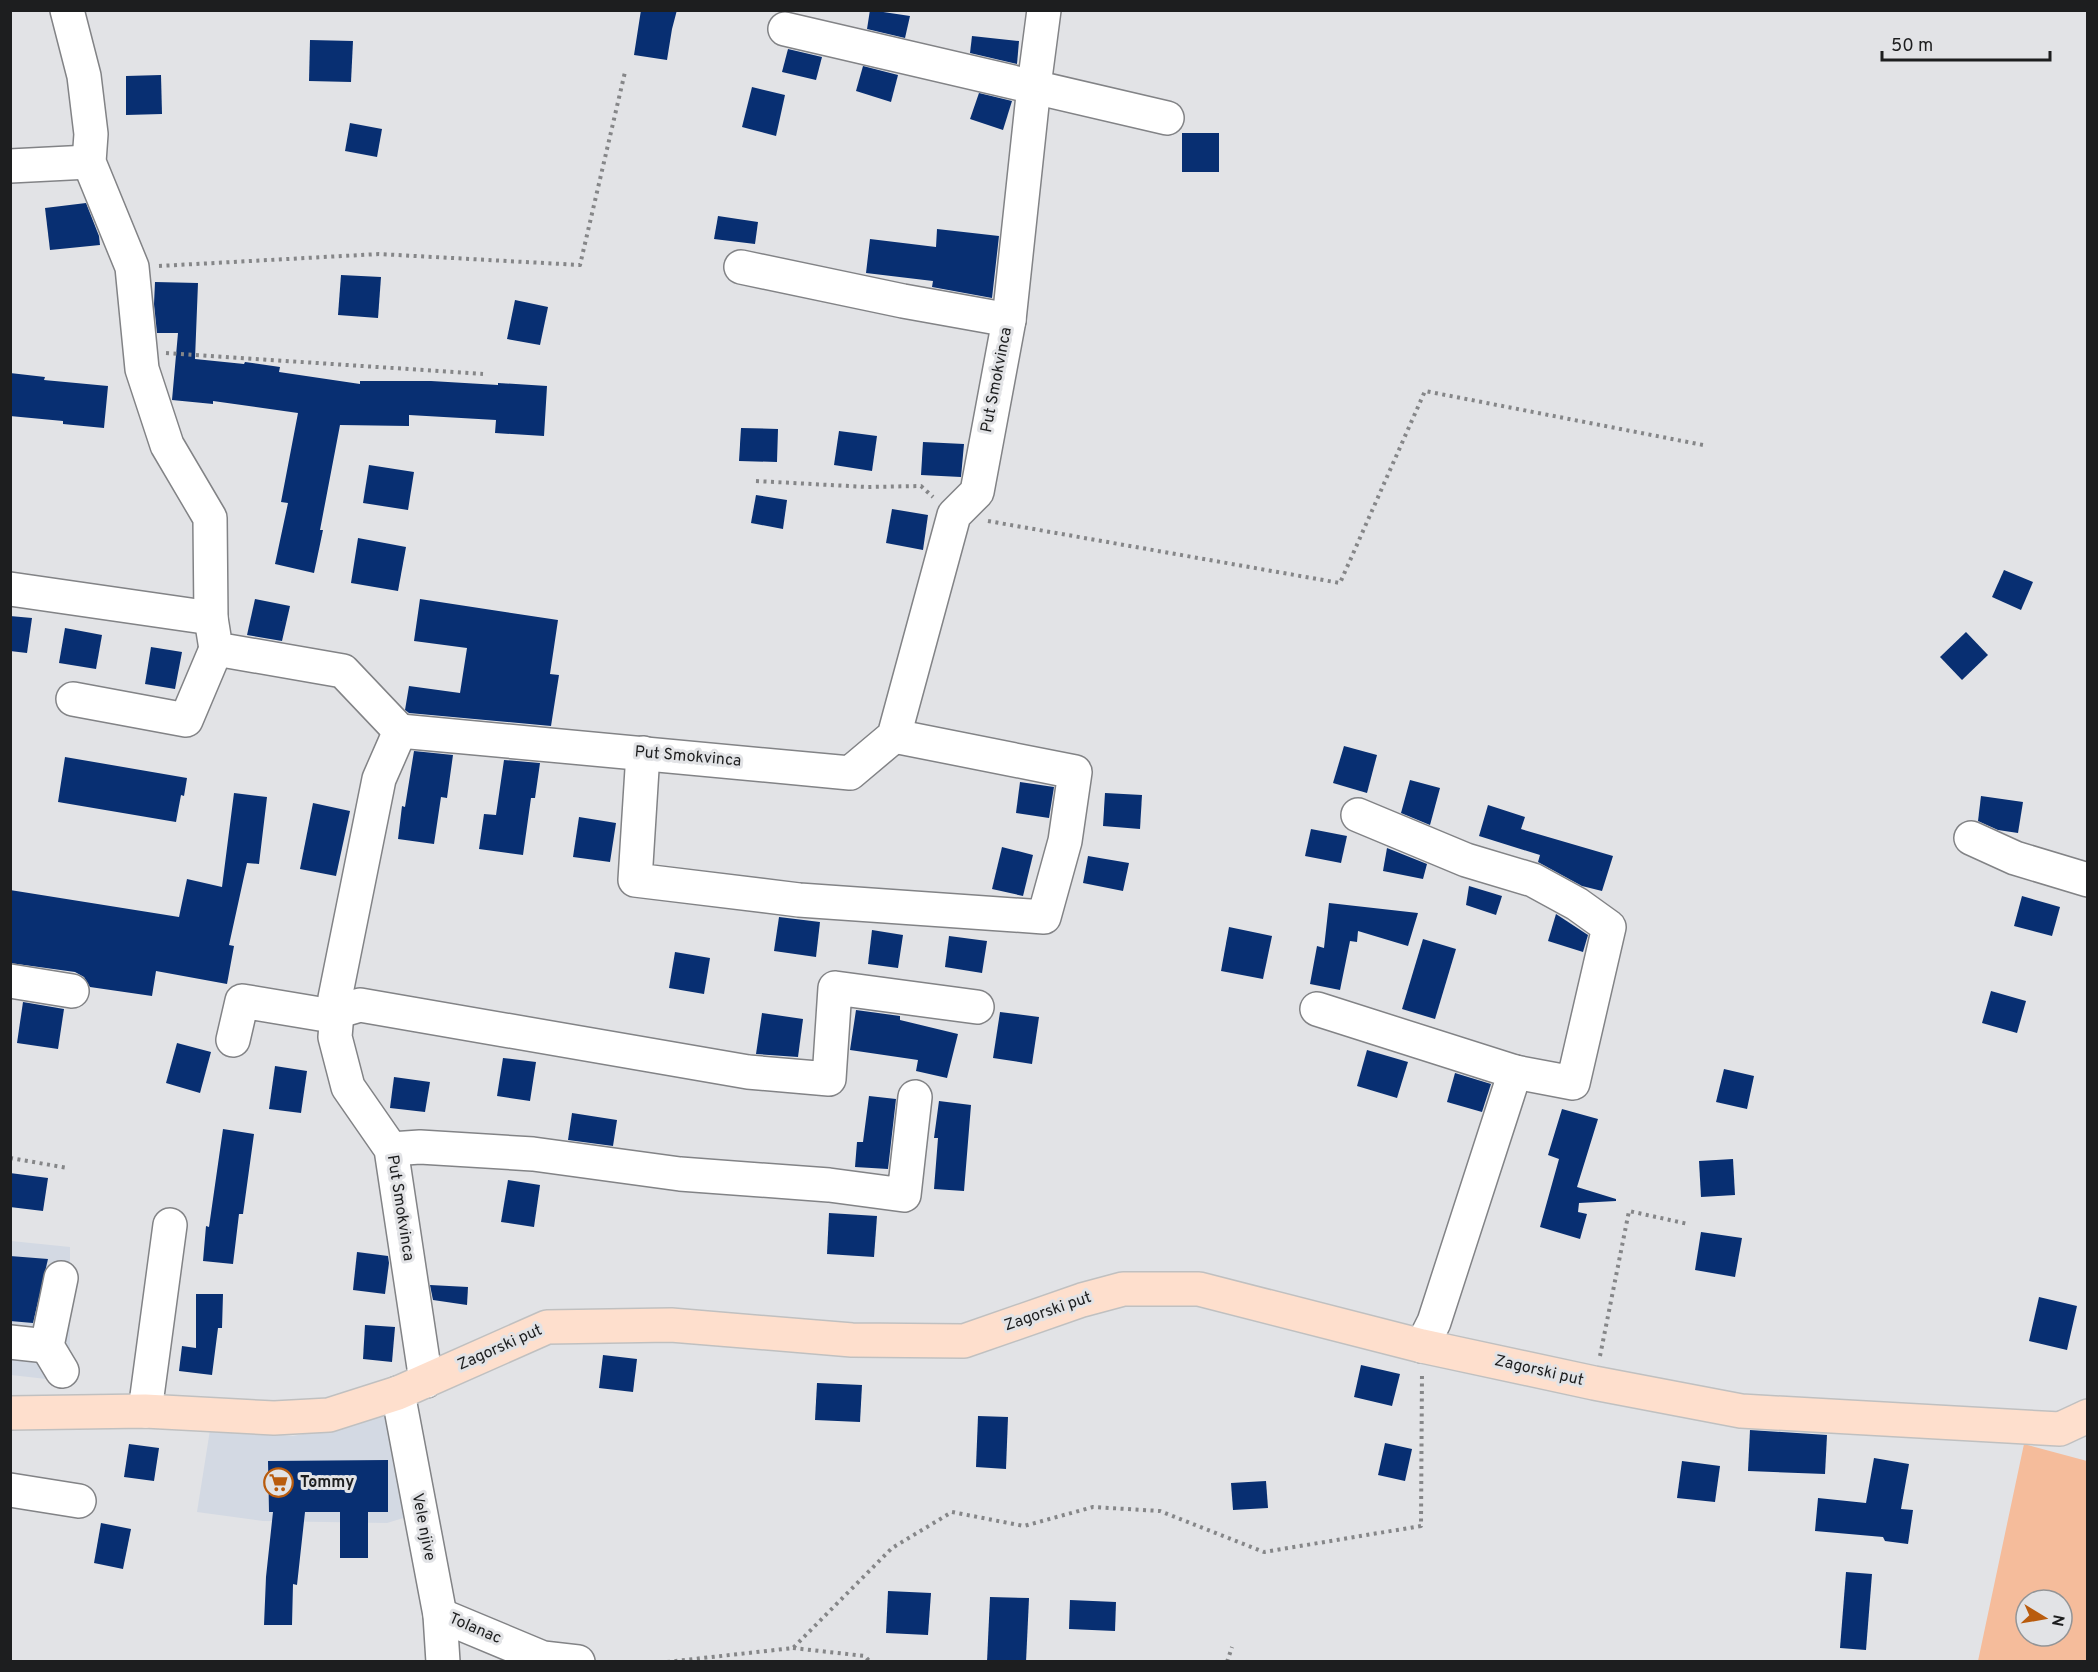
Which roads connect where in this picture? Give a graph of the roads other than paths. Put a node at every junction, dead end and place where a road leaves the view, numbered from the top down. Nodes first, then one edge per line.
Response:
1 (67, 10) edge
2 (1044, 10) edge
3 (784, 28) dead end
4 (1034, 86) junction
5 (1167, 118) dead end
6 (89, 162) junction
7 (10, 166) edge
8 (741, 267) dead end
9 (1009, 320) junction
10 (10, 589) edge
11 (214, 634) junction
12 (73, 699) dead end
13 (400, 731) junction
14 (894, 736) junction
15 (643, 753) junction
16 (1358, 815) dead end
17 (1971, 838) dead end
18 (2088, 880) edge
19 (10, 981) edge
20 (72, 991) dead end
21 (977, 1007) dead end
22 (1317, 1009) dead end
23 (337, 1013) junction
24 (233, 1040) dead end
25 (1515, 1071) junction
26 (915, 1097) dead end
27 (391, 1149) junction
28 (170, 1225) dead end
29 (61, 1278) dead end
30 (10, 1342) edge
31 (1422, 1346) junction
32 (412, 1387) junction
33 (145, 1411) junction
34 (11, 1413) edge
35 (2088, 1416) edge
36 (10, 1490) edge
37 (79, 1501) dead end
38 (440, 1615) junction
39 (443, 1662) edge
40 (578, 1662) edge

1 - 6 street
2 - 4 street, Put Smokvinca
3 - 4 street
4 - 5 street
4 - 9 street, Put Smokvinca
6 - 7 street
6 - 11 street
8 - 9 street
9 - 14 street, Put Smokvinca
10 - 11 street
11 - 12 street
11 - 13 street
13 - 15 street, Put Smokvinca
13 - 23 street, Put Smokvinca
14 - 15 street, Put Smokvinca
14 - 15 street
16 - 25 street
17 - 18 street
19 - 20 street
21 - 23 street
22 - 25 street
23 - 24 street
23 - 27 street, Put Smokvinca
25 - 31 street
26 - 27 street
27 - 32 street, Put Smokvinca
28 - 33 street
29 - 30 street
31 - 32 main road, Zagorski put
31 - 35 main road, Zagorski put
32 - 33 main road, Zagorski put
32 - 38 street, Vele njive
33 - 34 main road, Zagorski put
36 - 37 street
38 - 39 street, Vele njive
38 - 40 street, Tolanac

